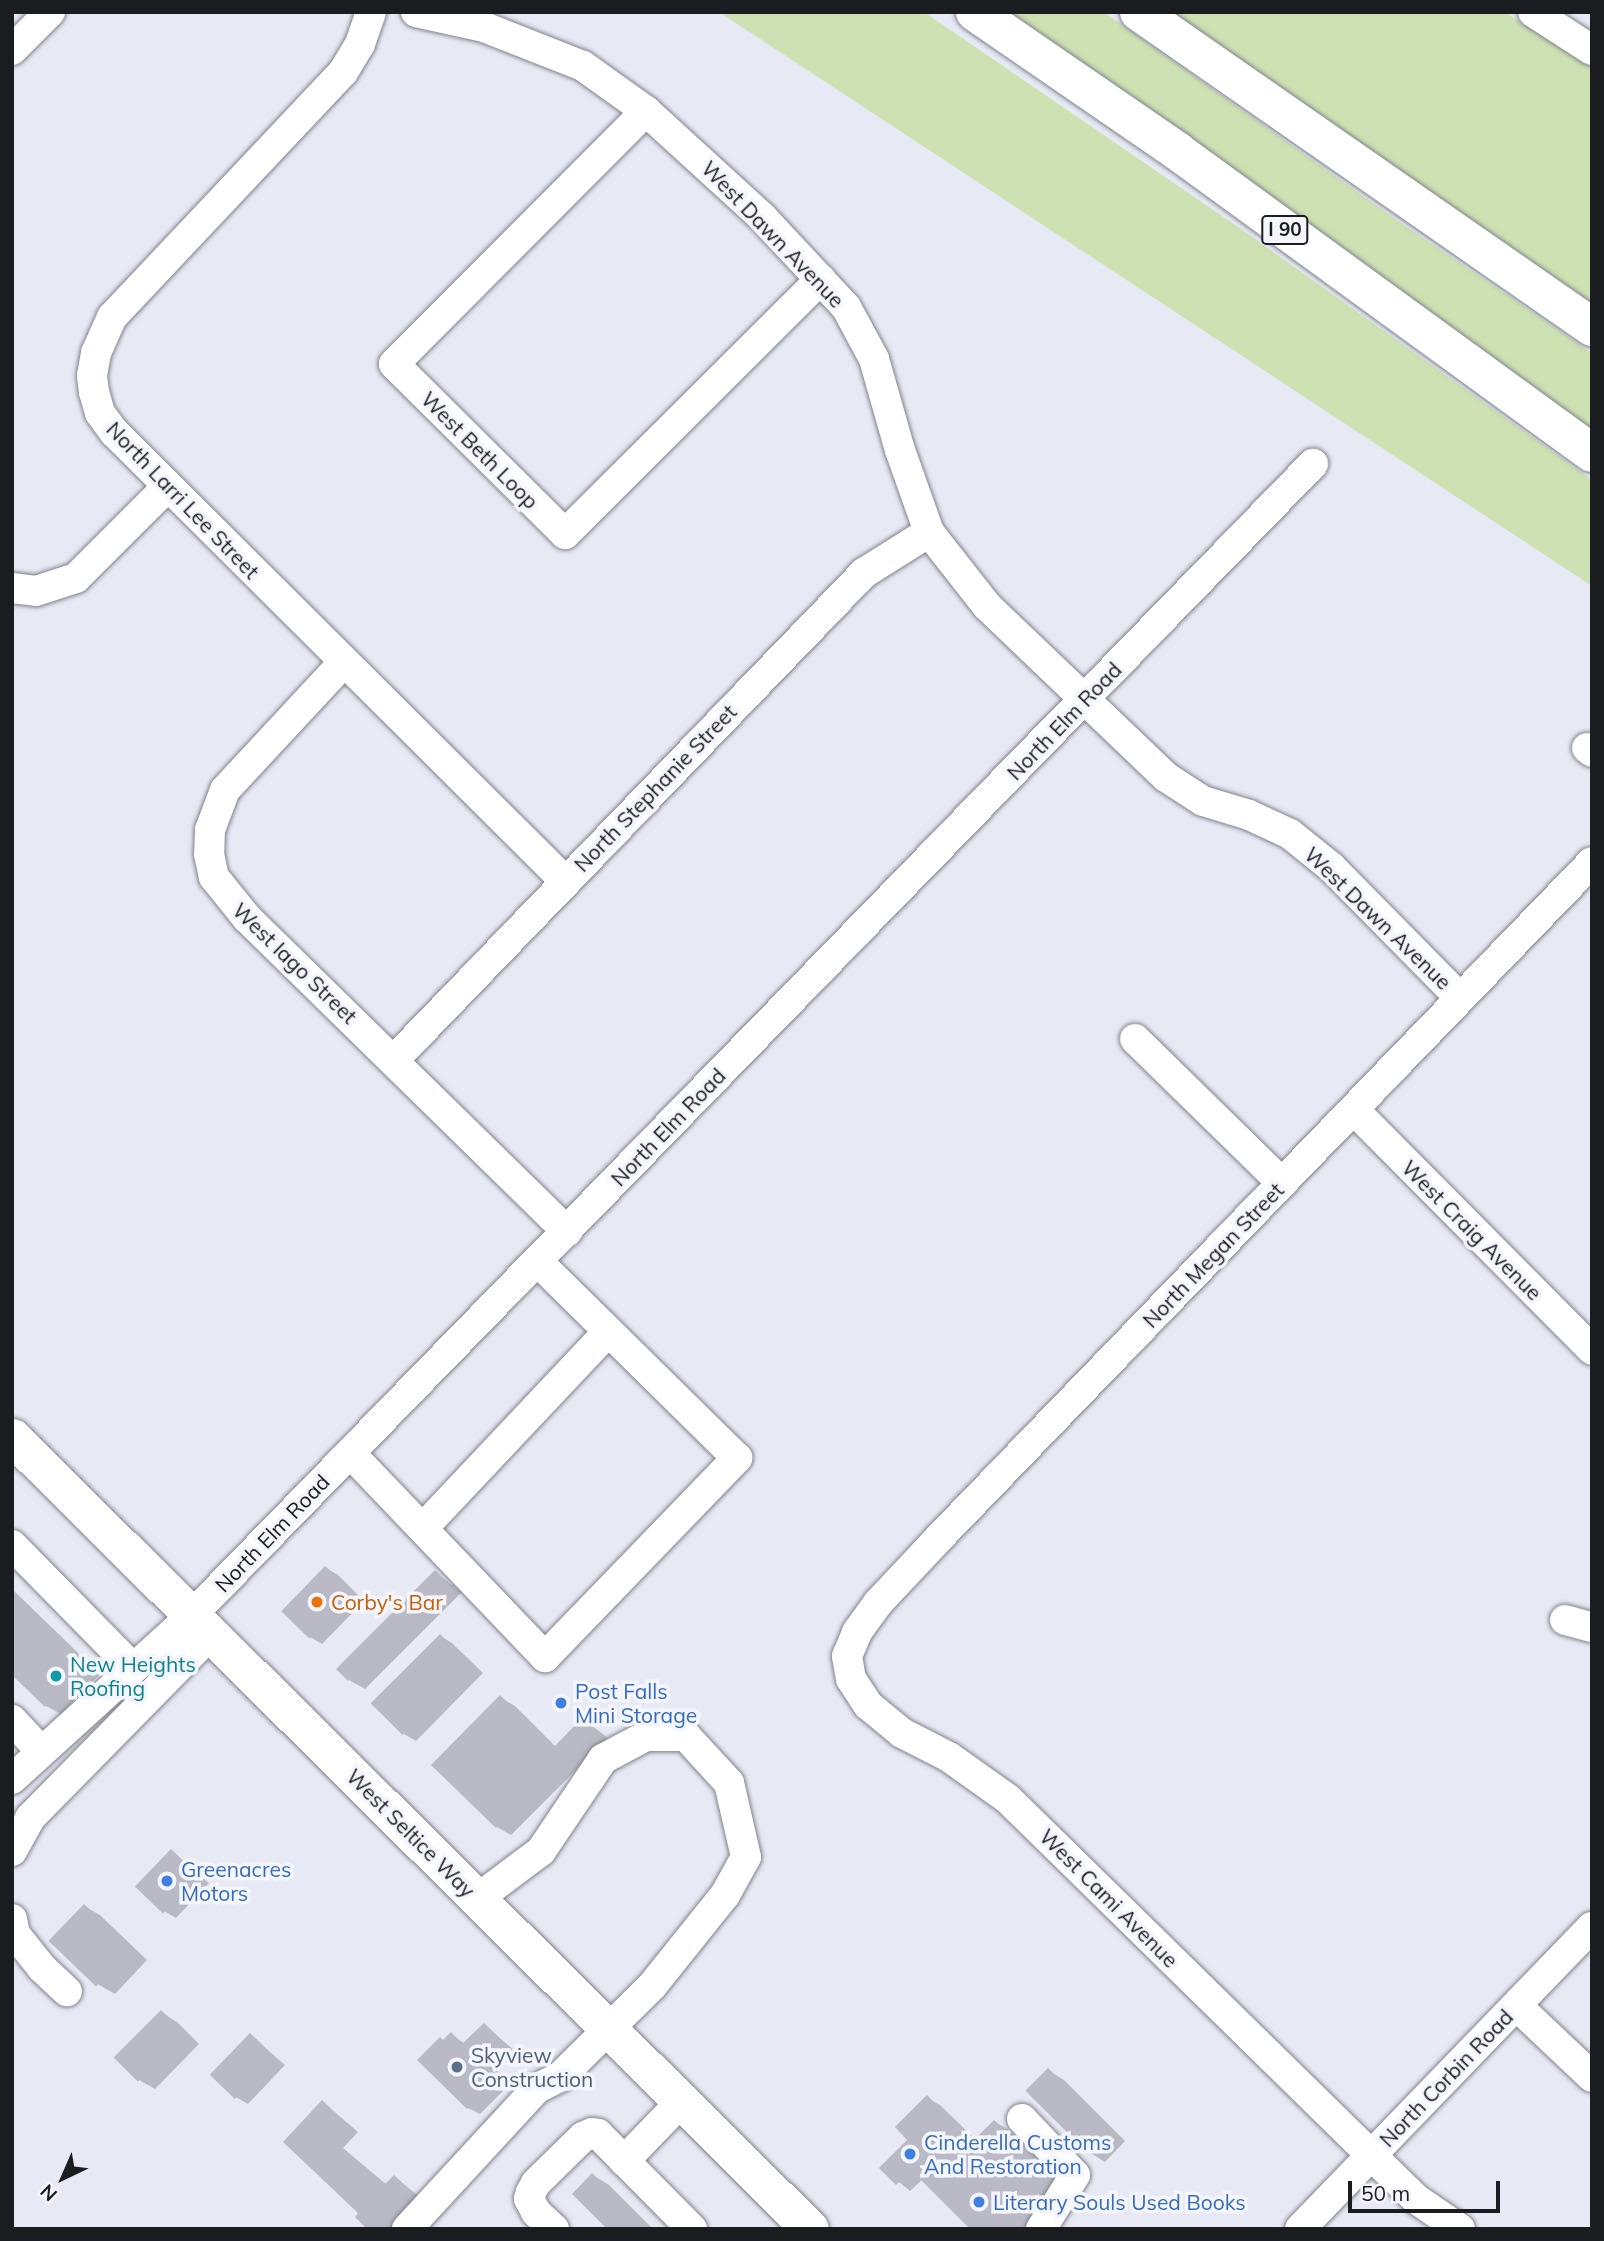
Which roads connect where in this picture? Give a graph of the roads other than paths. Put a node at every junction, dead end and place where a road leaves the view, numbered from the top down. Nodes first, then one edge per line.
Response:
1 (50, 12) edge
2 (371, 12) edge
3 (416, 12) edge
4 (975, 12) edge
5 (1139, 12) edge
6 (1533, 12) edge
7 (12, 50) edge
8 (1592, 50) edge
9 (646, 111) junction
10 (821, 279) junction
11 (1592, 327) edge
12 (1592, 453) edge
13 (1313, 464) dead end
14 (167, 486) junction
15 (929, 532) junction
16 (12, 588) edge
17 (343, 663) junction
18 (1085, 700) junction
19 (1592, 862) edge
20 (566, 882) junction
21 (1461, 998) junction
22 (1135, 1039) dead end
23 (394, 1060) junction
24 (1354, 1110) junction
25 (1282, 1183) junction
26 (567, 1231) junction
27 (538, 1262) junction
28 (607, 1333) junction
29 (1592, 1350) edge
30 (17, 1450) edge
31 (351, 1454) junction
32 (423, 1528) junction
33 (12, 1545) edge
34 (201, 1625) junction
35 (847, 1656) joint
36 (132, 1667) junction
37 (12, 1720) edge
38 (41, 1751) junction
39 (12, 1779) edge
40 (12, 1851) edge
41 (477, 1899) junction
42 (12, 1919) edge
43 (1592, 1927) edge
44 (67, 1991) dead end
45 (1517, 2006) junction
46 (608, 2029) junction
47 (1592, 2077) edge
48 (681, 2102) junction
49 (1021, 2119) dead end
50 (1370, 2155) junction
51 (624, 2161) junction
52 (407, 2229) edge
53 (554, 2229) edge
54 (692, 2229) edge
55 (810, 2229) edge
56 (1041, 2229) edge
57 (1300, 2229) edge
58 (1460, 2229) edge

1 - 7 street
2 - 14 street, North Larri Lee Street
3 - 9 street, West Dawn Avenue
4 - 12 highway, I 90
5 - 11 highway
6 - 8 street
9 - 10 street, West Dawn Avenue
9 - 10 street, West Beth Loop
10 - 15 street, West Dawn Avenue
13 - 18 street, North Elm Road
14 - 16 street
14 - 17 street, North Larri Lee Street
15 - 18 street, West Dawn Avenue
15 - 20 street, North Stephanie Street
17 - 20 street, North Larri Lee Street
17 - 23 street, West Iago Street
18 - 21 street, West Dawn Avenue
18 - 26 street, North Elm Road
19 - 21 street, North Megan Street
20 - 23 street, North Stephanie Street
21 - 24 street, North Megan Street
22 - 25 street
23 - 26 street, West Iago Street
24 - 25 street, North Megan Street
24 - 29 street, West Craig Avenue
25 - 35 street, North Megan Street
26 - 27 street, North Elm Road
27 - 28 street
27 - 31 street, North Elm Road
28 - 32 street
28 - 32 street
30 - 34 main road, West Seltice Way
31 - 32 street
31 - 34 street, North Elm Road
33 - 36 street
34 - 36 street, North Elm Road
34 - 40 street
34 - 41 main road, West Seltice Way
35 - 50 street, West Cami Avenue
36 - 38 street, North Elm Road
37 - 38 street
38 - 39 street, North Elm Road
41 - 46 main road, West Seltice Way
41 - 46 street
42 - 44 street
43 - 45 street, North Corbin Road
45 - 47 street
45 - 50 street, North Corbin Road
46 - 48 main road, West Seltice Way
46 - 52 street
48 - 51 street
48 - 55 main road, West Seltice Way
49 - 56 street
50 - 57 street, North Corbin Road
50 - 58 street, West Cami Avenue
51 - 53 street
51 - 54 street

